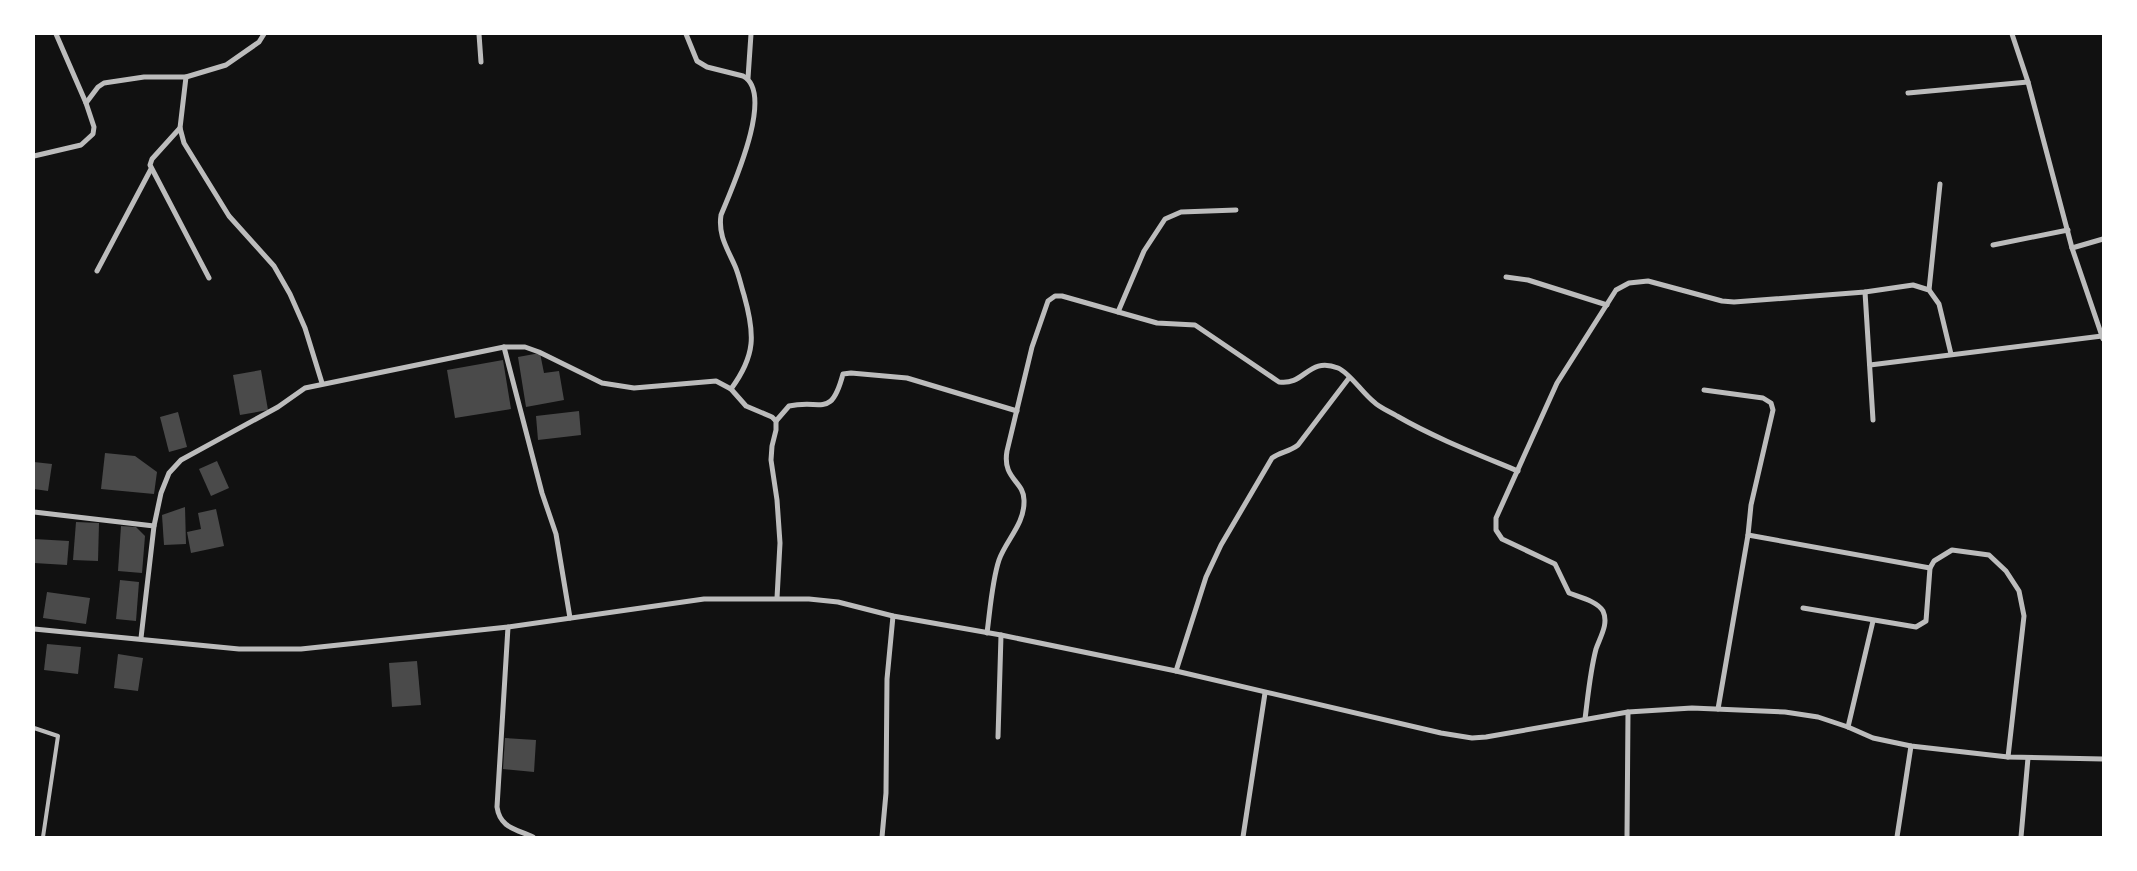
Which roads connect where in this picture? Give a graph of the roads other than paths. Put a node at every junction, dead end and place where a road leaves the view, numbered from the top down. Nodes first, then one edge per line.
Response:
1 (56, 34) edge
2 (264, 34) edge
3 (479, 34) edge
4 (686, 34) edge
5 (750, 34) edge
6 (2012, 34) edge
7 (480, 62) dead end
8 (186, 77) junction
9 (748, 78) junction
10 (2028, 82) junction
11 (1908, 93) dead end
12 (86, 103) junction
13 (180, 128) junction
14 (34, 156) edge
15 (151, 169) junction
16 (1940, 184) dead end
17 (1236, 210) dead end
18 (2068, 230) junction
19 (2103, 239) edge
20 (1992, 245) dead end
21 (2072, 248) junction
22 (97, 271) dead end
23 (1506, 277) dead end
24 (209, 278) dead end
25 (1929, 290) junction
26 (1865, 292) junction
27 (1606, 305) junction
28 (1118, 312) junction
29 (2102, 338) edge
30 (504, 347) junction
31 (1951, 354) junction
32 (1870, 365) junction
33 (1349, 378) junction
34 (322, 383) junction
35 (731, 389) junction
36 (1704, 390) dead end
37 (1017, 411) junction
38 (1873, 420) dead end
39 (776, 421) junction
40 (1518, 471) junction
41 (34, 512) edge
42 (154, 526) junction
43 (1748, 536) junction
44 (1930, 568) junction
45 (777, 598) junction
46 (1803, 608) dead end
47 (893, 616) junction
48 (570, 618) junction
49 (1873, 621) junction
50 (508, 627) junction
51 (34, 629) edge
52 (986, 633) junction
53 (1001, 635) junction
54 (141, 638) junction
55 (1176, 672) junction
56 (1265, 693) junction
57 (1718, 710) junction
58 (1628, 712) junction
59 (1585, 719) junction
60 (1848, 727) junction
61 (34, 728) edge
62 (998, 737) dead end
63 (1911, 746) junction
64 (2008, 757) junction
65 (2028, 758) junction
66 (2103, 759) edge
67 (43, 837) edge
68 (533, 837) edge
69 (882, 837) edge
70 (1243, 837) edge
71 (1627, 837) edge
72 (1897, 837) edge
73 (2021, 837) edge

1 - 12 street
2 - 8 street
3 - 7 street
4 - 9 street
5 - 9 street
6 - 10 street
8 - 12 street
8 - 13 street
9 - 35 street
10 - 11 street
10 - 18 street
12 - 14 street
13 - 15 street
13 - 34 street
15 - 22 street
15 - 24 street
16 - 25 street
17 - 28 street
18 - 20 street
18 - 21 street
19 - 21 street
21 - 29 street
23 - 27 street
25 - 26 street
25 - 31 street
26 - 27 street
26 - 32 street
27 - 40 street
28 - 33 street
28 - 37 street
29 - 31 street
30 - 34 street
30 - 35 street
30 - 48 street
31 - 32 street
32 - 38 street
33 - 40 street
33 - 55 street
34 - 42 street
35 - 39 street
36 - 43 street
37 - 39 street
37 - 52 street
39 - 45 street
40 - 59 street
41 - 42 street
42 - 54 street
43 - 44 street
43 - 57 street
44 - 49 street
44 - 64 street
45 - 47 street
45 - 48 street
46 - 49 street
47 - 52 street
47 - 69 street
48 - 50 street
49 - 60 street
50 - 54 street
50 - 68 street
51 - 54 street
52 - 53 street
53 - 55 street
53 - 62 street
55 - 56 street
56 - 59 street
56 - 70 street
57 - 58 street
57 - 60 street
58 - 59 street
58 - 71 street
60 - 63 street
61 - 67 lane
63 - 64 street
63 - 72 street
64 - 65 street
65 - 66 street
65 - 73 street

